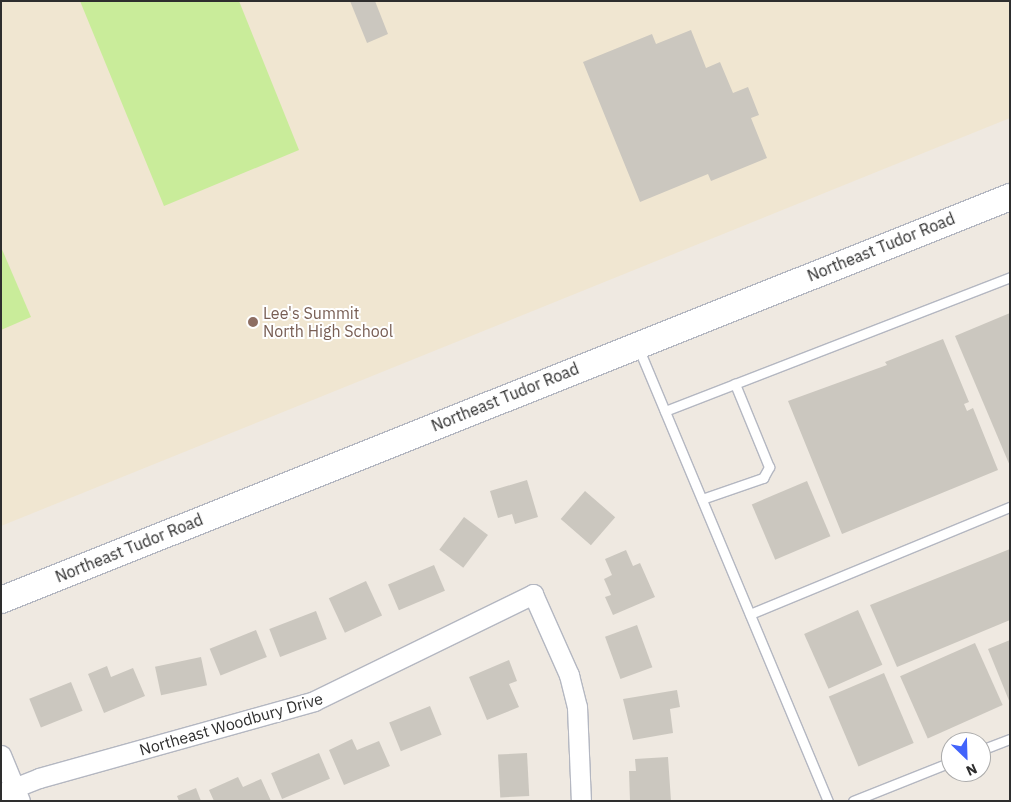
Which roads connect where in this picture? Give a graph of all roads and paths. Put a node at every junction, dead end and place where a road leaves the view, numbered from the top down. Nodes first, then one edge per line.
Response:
1 (1010, 197) edge
2 (1010, 277) edge
3 (637, 344) junction
4 (736, 384) junction
5 (665, 411) junction
6 (702, 499) junction
7 (1010, 507) edge
8 (1, 600) edge
9 (750, 614) junction
10 (1010, 739) edge
11 (991, 746) edge
12 (1, 755) edge
13 (941, 766) edge
14 (12, 794) edge
15 (581, 801) edge
16 (828, 801) edge
17 (853, 801) edge

1 - 3 street, Northeast Tudor Road
2 - 4 lane
3 - 5 lane
3 - 8 street, Northeast Tudor Road
4 - 5 lane
4 - 6 lane
5 - 6 lane
6 - 9 lane
7 - 9 lane
9 - 16 lane
10 - 11 lane
12 - 14 street
13 - 17 lane
14 - 15 street, Northeast Woodbury Drive

